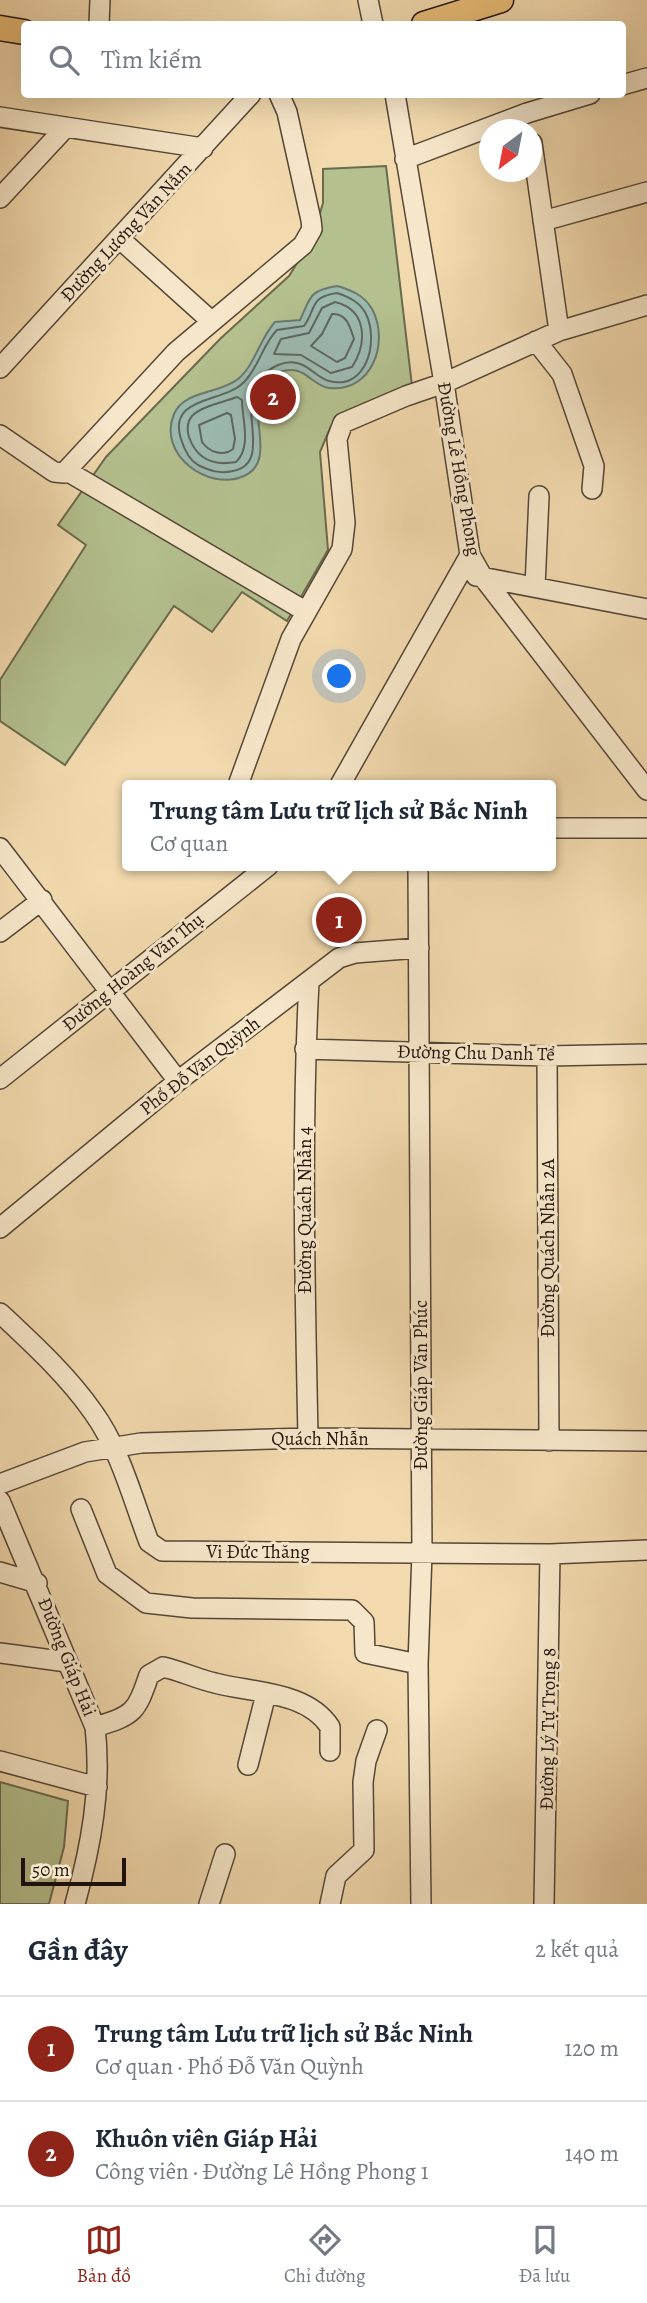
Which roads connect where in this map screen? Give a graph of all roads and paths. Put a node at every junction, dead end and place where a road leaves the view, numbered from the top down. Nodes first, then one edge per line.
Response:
1 (100, 0) edge
2 (368, 0) edge
3 (501, 0) edge
4 (100, 21) edge
5 (372, 21) edge
6 (434, 21) edge
7 (0, 28) edge
8 (21, 32) edge
9 (647, 78) edge
10 (626, 84) edge
11 (247, 98) edge
12 (281, 98) edge
13 (396, 98) edge
14 (581, 98) edge
15 (0, 117) edge
16 (533, 119) edge
17 (66, 127) junction
18 (479, 136) edge
19 (203, 148) junction
20 (405, 159) junction
21 (537, 182) edge
22 (647, 192) edge
23 (0, 198) edge
24 (543, 221) junction
25 (120, 239) junction
26 (647, 305) edge
27 (210, 320) junction
28 (559, 331) junction
29 (536, 341) junction
30 (0, 368) edge
31 (444, 383) junction
32 (0, 435) edge
33 (67, 471) junction
34 (592, 489) dead end
35 (539, 496) dead end
36 (470, 555) junction
37 (460, 574) junction
38 (482, 576) junction
39 (535, 587) junction
40 (647, 609) edge
41 (305, 611) junction
42 (240, 780) edge
43 (343, 780) edge
44 (647, 790) edge
45 (556, 828) edge
46 (647, 828) edge
47 (0, 848) edge
48 (262, 871) edge
49 (418, 871) edge
50 (42, 900) junction
51 (0, 932) edge
52 (419, 948) junction
53 (309, 982) junction
54 (108, 990) junction
55 (305, 1049) junction
56 (420, 1052) junction
57 (647, 1054) edge
58 (547, 1056) junction
59 (0, 1079) edge
60 (178, 1081) junction
61 (0, 1228) edge
62 (0, 1313) edge
63 (308, 1438) junction
64 (421, 1440) junction
65 (549, 1441) junction
66 (647, 1441) edge
67 (111, 1446) junction
68 (0, 1484) edge
69 (0, 1501) edge
70 (81, 1509) dead end
71 (647, 1550) edge
72 (422, 1553) junction
73 (550, 1554) junction
74 (0, 1572) edge
75 (37, 1583) junction
76 (0, 1653) edge
77 (67, 1662) junction
78 (418, 1664) junction
79 (265, 1694) junction
80 (95, 1727) junction
81 (377, 1730) dead end
82 (330, 1751) dead end
83 (0, 1761) edge
84 (248, 1765) dead end
85 (97, 1787) junction
86 (225, 1854) dead end
87 (75, 1904) edge
88 (209, 1904) edge
89 (330, 1904) edge
90 (421, 1904) edge
91 (544, 1904) edge

1 - 4 street
2 - 5 street
3 - 6 main road
7 - 8 main road
9 - 10 street
11 - 19 street, Đường Lương Văn Nắm
12 - 27 street
13 - 20 street, Đường Lê Hồng Phong
14 - 16 street
15 - 17 street
17 - 19 street
17 - 23 street
18 - 20 street
19 - 25 street, Đường Lương Văn Nắm
20 - 31 street, Đường Lê Hồng Phong
21 - 24 street
22 - 24 street
24 - 28 street
25 - 27 street
25 - 30 street, Đường Lương Văn Nắm
26 - 28 street
27 - 33 street
28 - 29 street
29 - 31 street
29 - 34 street
31 - 36 street, Đường Lê Hồng Phong
31 - 41 street
32 - 33 street
33 - 41 street
35 - 39 street
36 - 37 street
36 - 38 street, Đường Lê Hồng Phong
37 - 38 street
37 - 43 street
38 - 39 street
38 - 44 street, Đường Lê Hồng Phong
39 - 40 street
41 - 42 street
45 - 46 street
47 - 50 street
48 - 54 street, Đường Hoàng Văn Thụ
49 - 52 street, Đường Giáp Văn Phúc
50 - 51 street
50 - 54 street
52 - 53 street, Phố Đỗ Văn Quỳnh
52 - 56 street, Đường Giáp Văn Phúc
53 - 55 street, Đường Quách Nhẫn 4
53 - 60 street, Phố Đỗ Văn Quỳnh
54 - 59 street, Đường Hoàng Văn Thụ
54 - 60 street
55 - 56 street, Đường Chu Danh Tể
55 - 63 street, Đường Quách Nhẫn 4
56 - 58 street, Đường Chu Danh Tể
56 - 64 street, Đường Giáp Văn Phúc
57 - 58 street, Đường Chu Danh Tể
58 - 65 street, Đường Quách Nhẫn 2A
60 - 61 street, Phố Đỗ Văn Quỳnh
62 - 67 street, Vi Đức Thăng
63 - 64 street, Quách Nhẫn
63 - 67 street, Quách Nhẫn
64 - 65 street, Quách Nhẫn
64 - 72 street, Đường Giáp Văn Phúc
65 - 66 street, Quách Nhẫn
67 - 68 street, Quách Nhẫn
67 - 72 street, Vi Đức Thăng
69 - 75 street, Đường Giáp Hải
70 - 78 street
71 - 73 street, Vi Đức Thăng
72 - 73 street, Vi Đức Thăng
72 - 78 street, Đường Giáp Văn Phúc
73 - 91 street, Đường Lý Tự Trọng 8
74 - 75 street
75 - 77 street, Đường Giáp Hải
76 - 77 street
77 - 80 street, Đường Giáp Hải
78 - 90 street, Đường Giáp Văn Phúc
79 - 80 street
79 - 82 street
79 - 84 street
80 - 85 street, Đường Giáp Hải
81 - 89 street
83 - 85 street
85 - 87 street, Đường Giáp Hải
86 - 88 street

